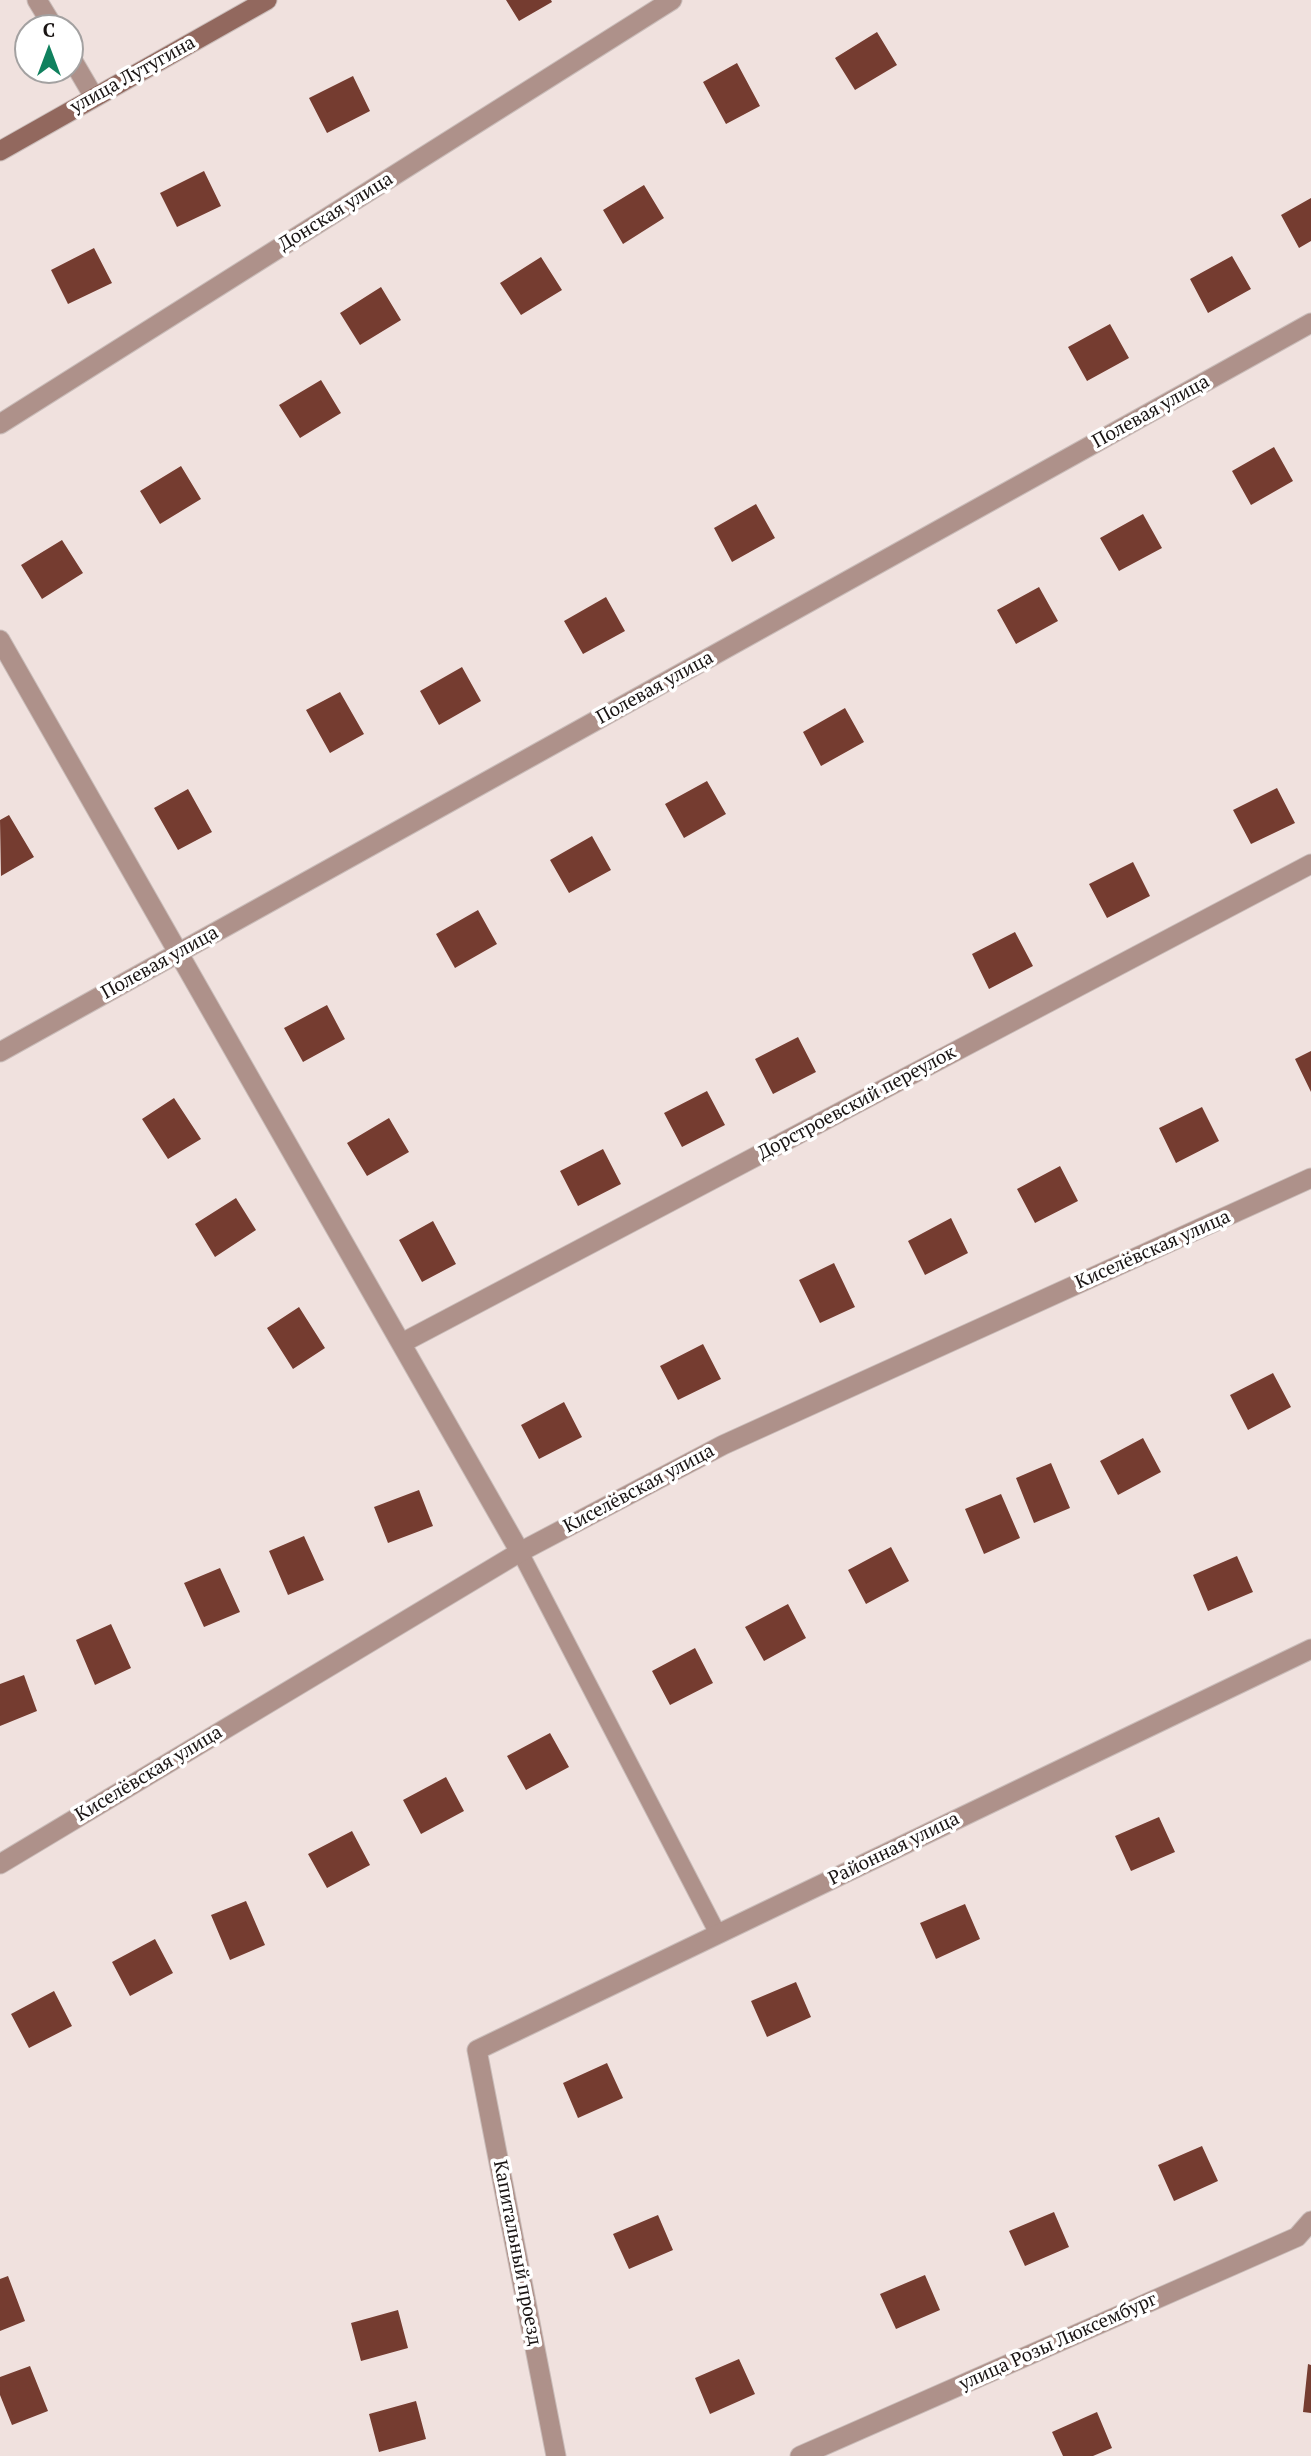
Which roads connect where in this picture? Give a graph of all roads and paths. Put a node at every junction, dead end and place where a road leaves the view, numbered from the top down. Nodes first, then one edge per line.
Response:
1 (267, 0) edge
2 (672, 0) edge
3 (84, 80) edge
4 (94, 97) junction
5 (0, 151) edge
6 (1311, 323) edge
7 (0, 424) edge
8 (0, 640) edge
9 (1311, 864) edge
10 (178, 953) junction
11 (0, 1052) edge
12 (1311, 1178) edge
13 (402, 1343) junction
14 (520, 1552) junction
15 (1311, 1649) edge
16 (0, 1864) edge
17 (718, 1934) junction
18 (477, 2050) joint
19 (1311, 2221) edge
20 (556, 2456) edge
21 (800, 2456) edge

1 - 4 main road, улица Лутугина
2 - 7 street, Донская улица
3 - 4 street
4 - 5 main road, улица Лутугина
6 - 10 street, Полевая улица
8 - 10 street
9 - 13 street, Дорстроевский переулок
10 - 11 street, Полевая улица
10 - 13 street
12 - 14 street, Киселёвская улица
13 - 14 street
14 - 16 street, Киселёвская улица
14 - 17 lane
15 - 17 street, Районная улица
17 - 18 street, Районная улица
18 - 20 street, Капитальный проезд
19 - 21 street, улица Розы Люксембург

